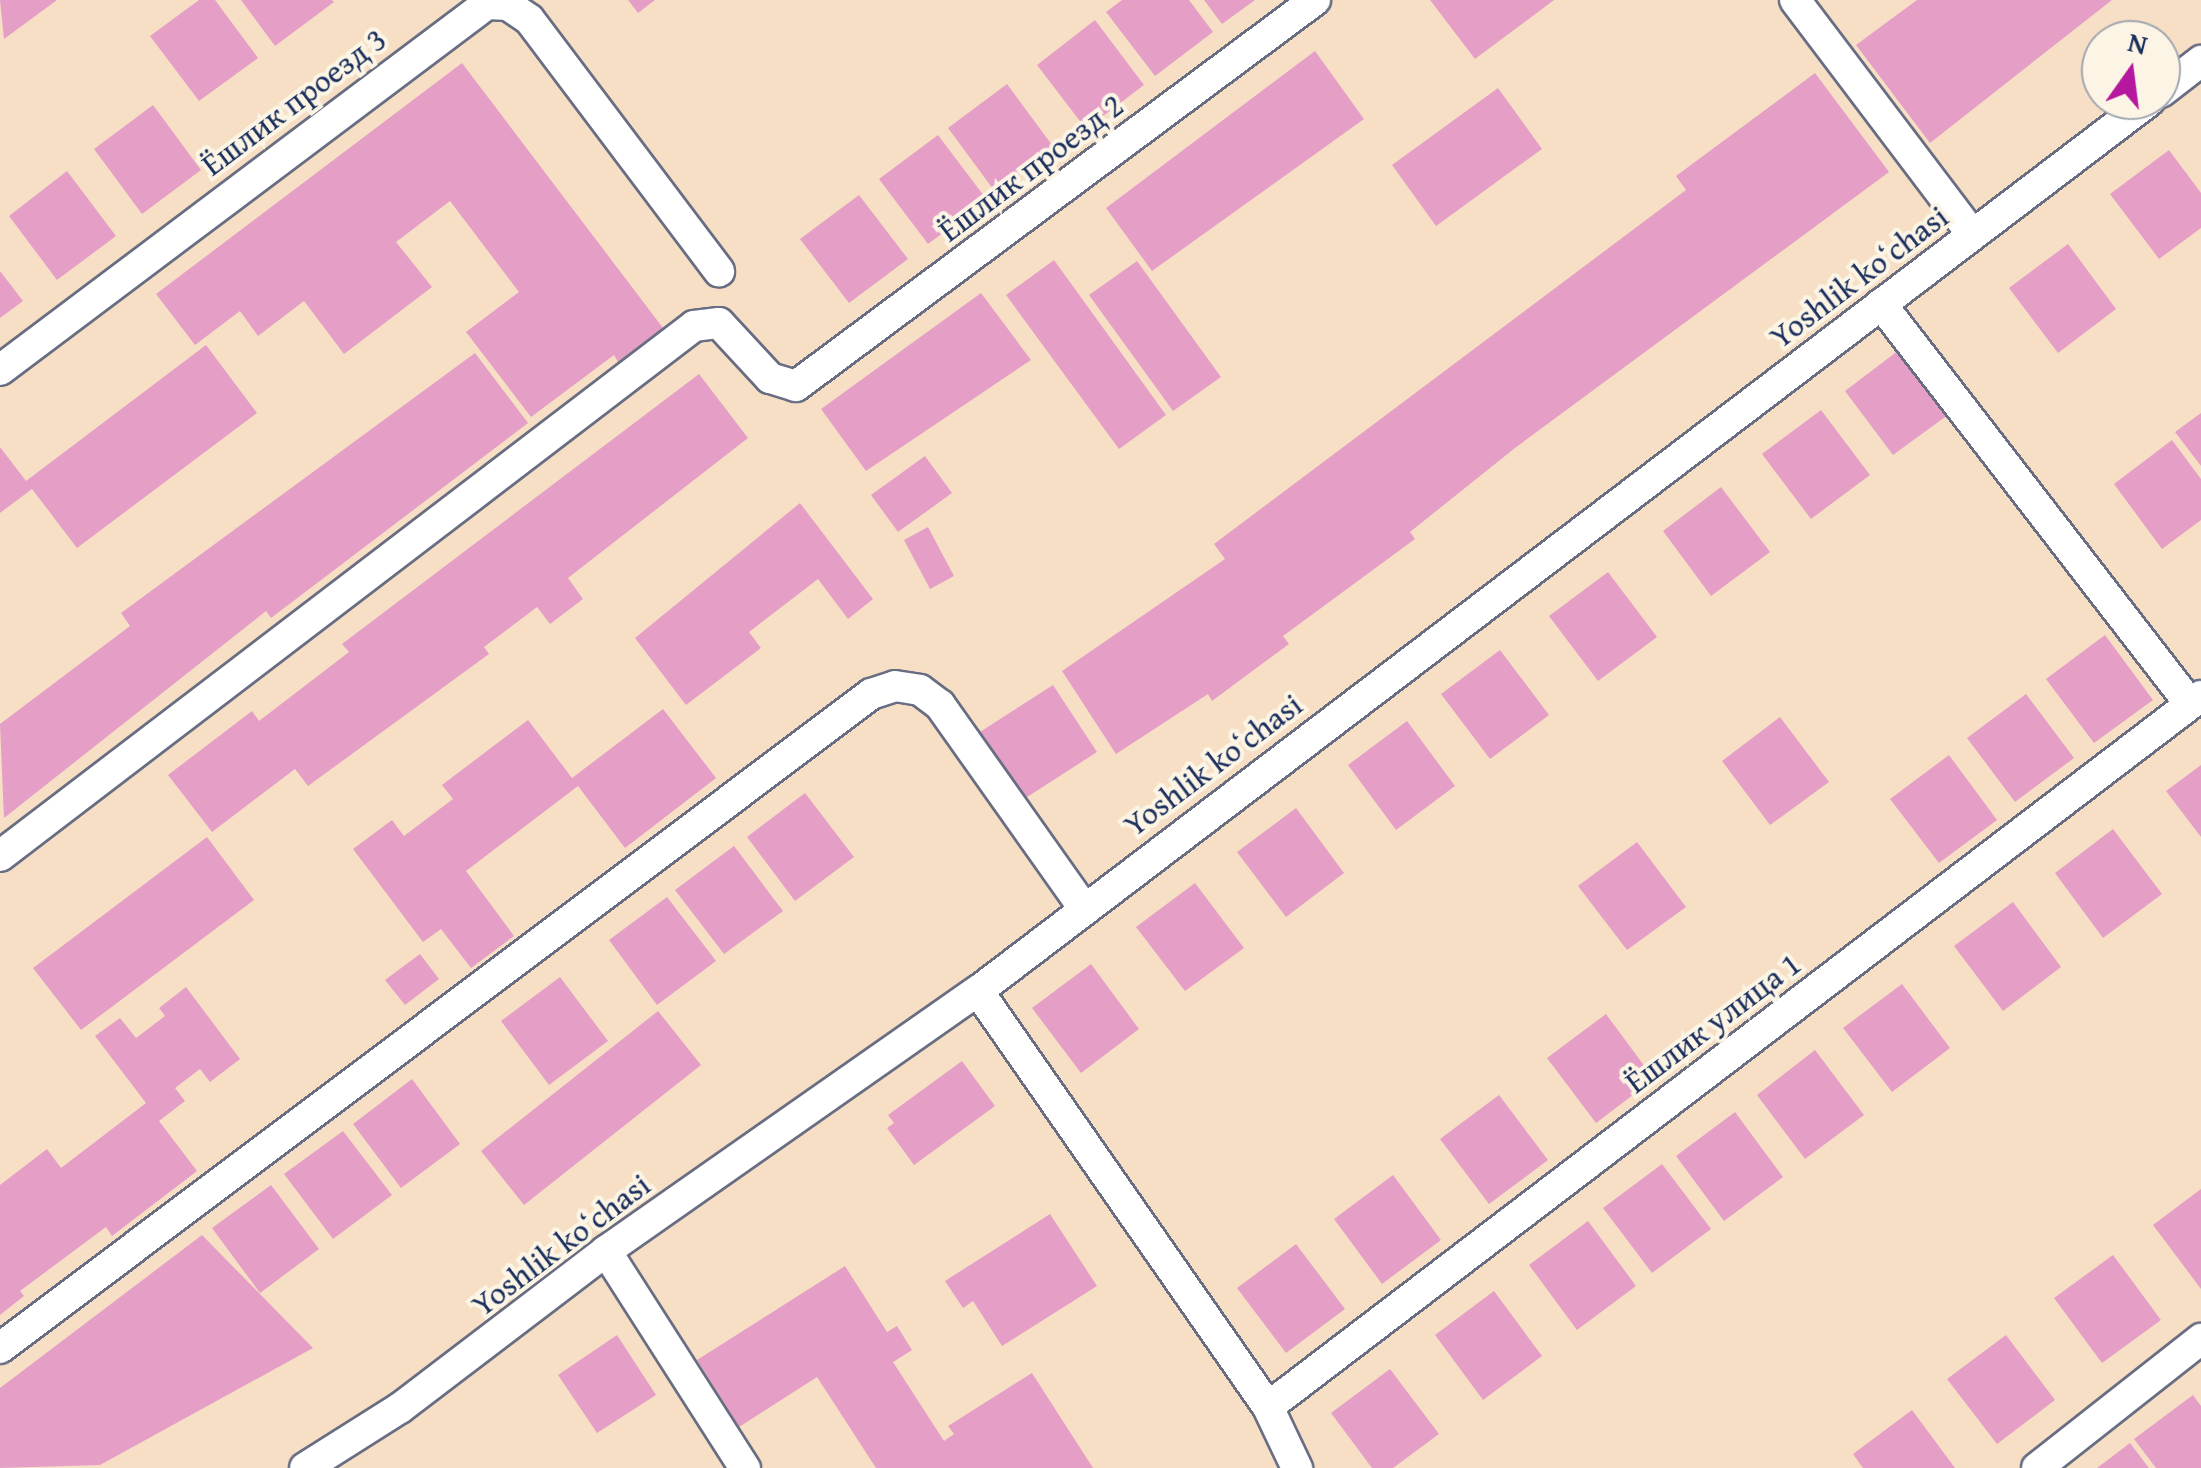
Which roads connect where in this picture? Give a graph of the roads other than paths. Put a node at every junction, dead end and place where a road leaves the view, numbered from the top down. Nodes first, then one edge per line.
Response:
1 (1316, 0) edge
2 (1795, 0) edge
3 (2123, 120) edge
4 (1972, 234) junction
5 (719, 271) dead end
6 (1881, 304) junction
7 (0, 370) edge
8 (2196, 700) edge
9 (0, 856) edge
10 (1083, 907) junction
11 (978, 991) junction
12 (606, 1251) junction
13 (2201, 1339) edge
14 (0, 1348) edge
15 (1268, 1406) junction
16 (305, 1468) edge
17 (745, 1468) edge
18 (1297, 1468) edge
19 (2037, 1468) edge

1 - 9 street, Ёшлик проезд 2
2 - 4 street
3 - 4 street, Yoshlik koʻchasi
4 - 6 street, Yoshlik koʻchasi
5 - 7 street, Ёшлик проезд 3
6 - 8 street
6 - 10 street, Yoshlik koʻchasi
8 - 15 street, Ёшлик улица 1
10 - 11 street, Yoshlik koʻchasi
10 - 14 street
11 - 12 street, Yoshlik koʻchasi
11 - 15 street
12 - 16 street, Yoshlik koʻchasi
12 - 17 street
13 - 19 street
15 - 18 street

